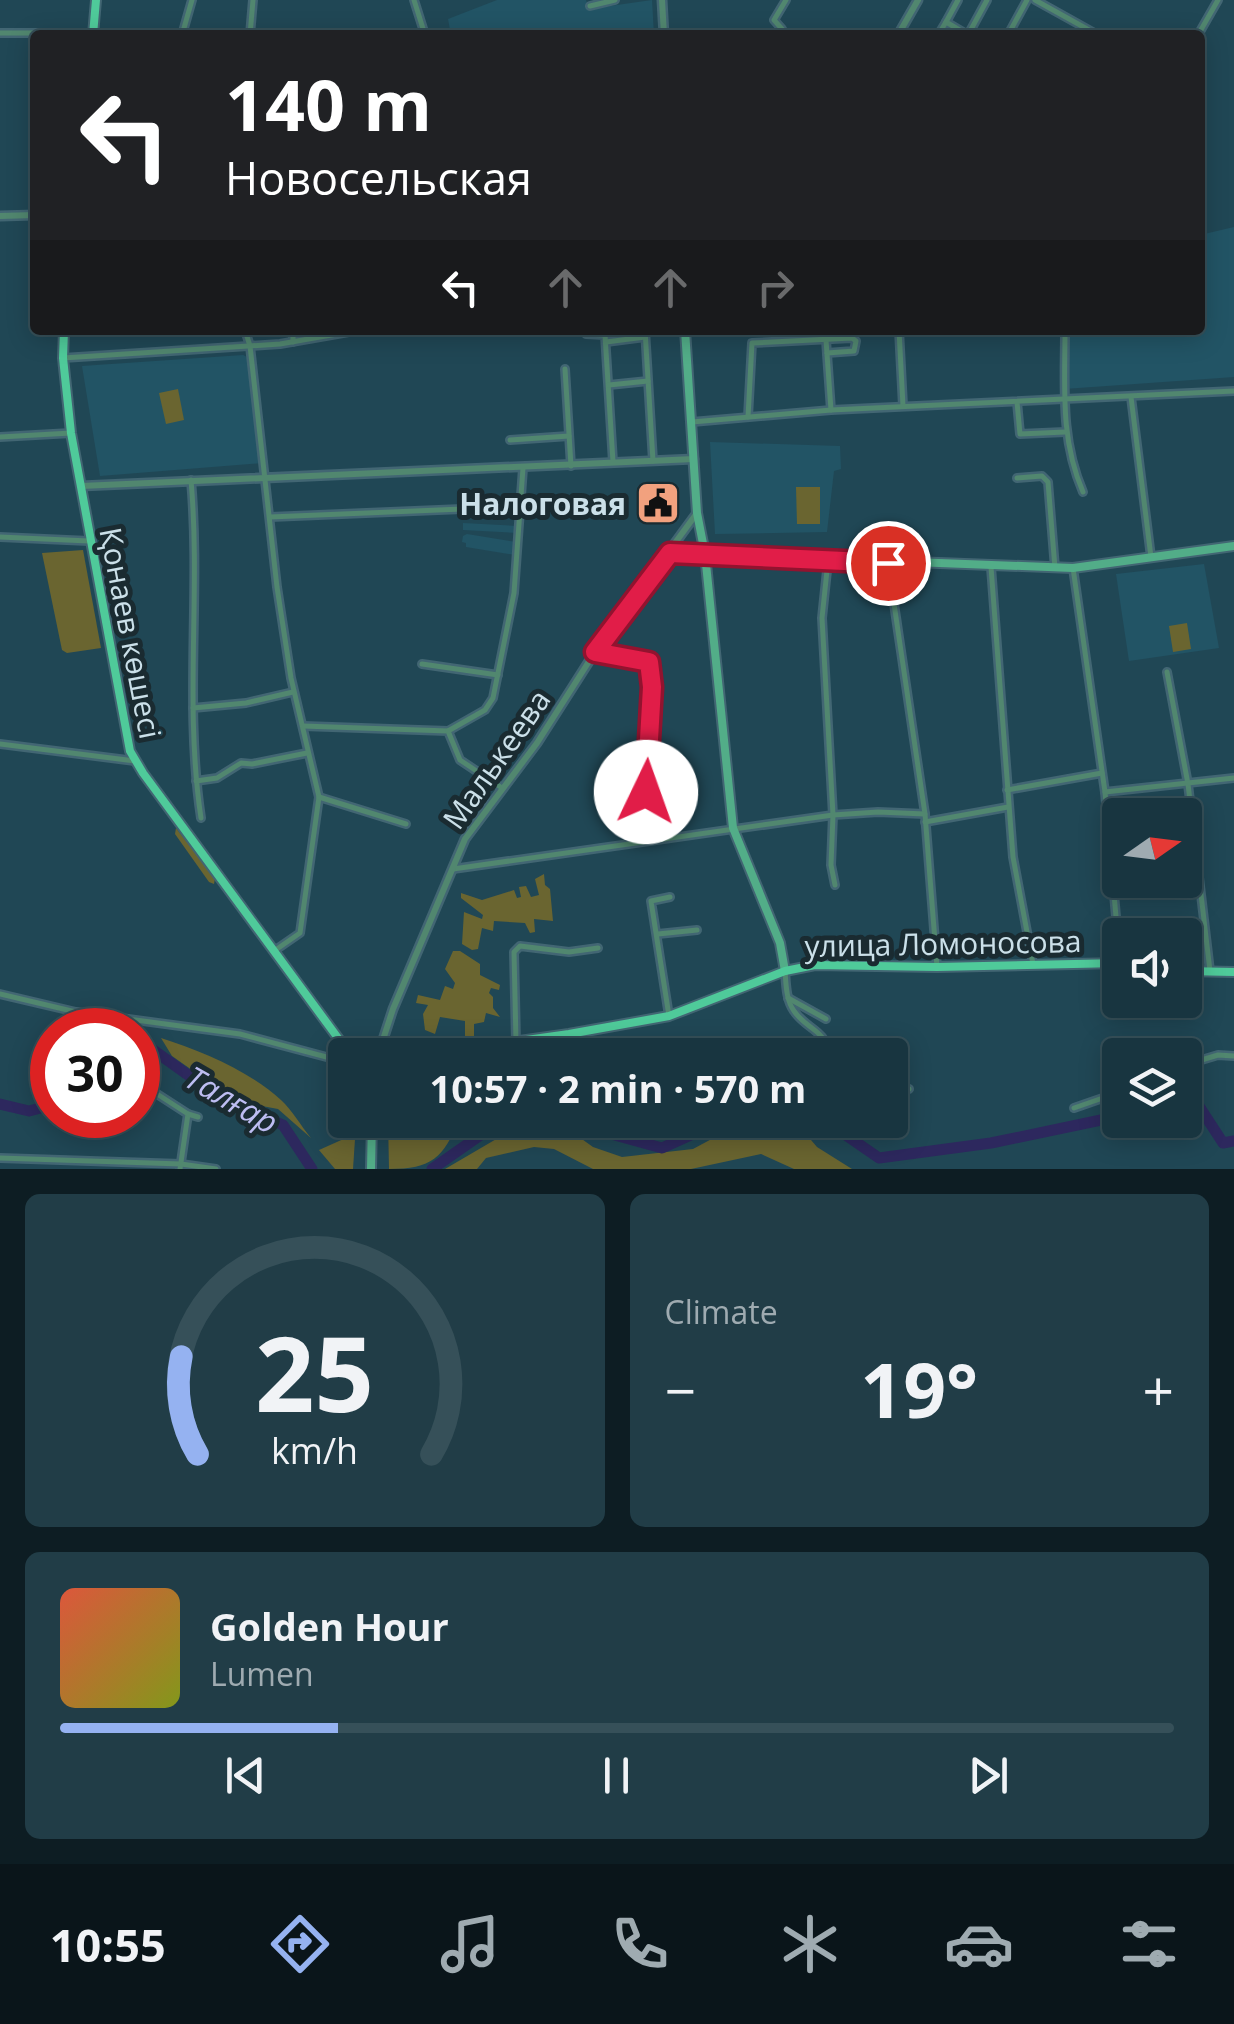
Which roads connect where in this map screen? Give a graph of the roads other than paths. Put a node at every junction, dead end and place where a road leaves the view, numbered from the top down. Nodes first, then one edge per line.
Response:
1 (96, 0) edge
2 (192, 0) edge
3 (253, 0) edge
4 (414, 0) edge
5 (615, 0) edge
6 (662, 0) edge
7 (786, 0) edge
8 (918, 0) edge
9 (958, 0) edge
10 (987, 0) edge
11 (1031, 0) edge
12 (1218, 0) edge
13 (590, 6) dead end
14 (946, 22) junction
15 (93, 30) edge
16 (183, 30) edge
17 (250, 30) edge
18 (423, 30) edge
19 (664, 30) edge
20 (781, 30) edge
21 (904, 30) edge
22 (941, 30) edge
23 (960, 30) edge
24 (971, 30) edge
25 (1011, 30) edge
26 (1088, 30) edge
27 (1201, 30) edge
28 (0, 33) edge
29 (30, 33) edge
30 (30, 215) edge
31 (0, 216) edge
32 (64, 335) edge
33 (246, 335) edge
34 (293, 335) edge
35 (332, 335) edge
36 (604, 335) edge
37 (640, 335) edge
38 (645, 335) edge
39 (685, 335) edge
40 (899, 335) edge
41 (1065, 335) edge
42 (826, 340) junction
43 (294, 342) junction
44 (606, 342) junction
45 (250, 346) junction
46 (827, 353) junction
47 (64, 358) junction
48 (564, 368) dead end
49 (648, 381) junction
50 (609, 385) junction
51 (1234, 391) edge
52 (1132, 397) junction
53 (1064, 399) junction
54 (1018, 401) junction
55 (903, 406) junction
56 (831, 410) junction
57 (748, 417) junction
58 (692, 422) junction
59 (1065, 432) junction
60 (71, 433) junction
61 (570, 436) junction
62 (0, 438) edge
63 (510, 440) dead end
64 (694, 459) junction
65 (653, 462) junction
66 (614, 464) junction
67 (572, 466) junction
68 (523, 468) junction
69 (266, 477) junction
70 (1016, 478) dead end
71 (191, 480) junction
72 (80, 486) junction
73 (1083, 492) dead end
74 (521, 510) junction
75 (696, 513) junction
76 (270, 517) junction
77 (0, 537) edge
78 (89, 540) junction
79 (1234, 546) edge
80 (670, 553) junction
81 (705, 554) junction
82 (1151, 558) junction
83 (828, 560) junction
84 (888, 563) junction
85 (991, 567) junction
86 (1055, 568) junction
87 (1073, 568) junction
88 (595, 652) junction
89 (422, 664) dead end
90 (1166, 672) dead end
91 (498, 675) junction
92 (294, 692) junction
93 (192, 708) junction
94 (302, 726) junction
95 (448, 731) junction
96 (0, 744) edge
97 (307, 753) junction
98 (135, 760) junction
99 (1102, 774) junction
100 (1234, 778) edge
101 (195, 782) junction
102 (1188, 784) junction
103 (502, 788) junction
104 (1007, 790) junction
105 (1105, 792) junction
106 (319, 796) junction
107 (1008, 806) junction
108 (833, 815) junction
109 (201, 818) dead end
110 (925, 818) junction
111 (406, 824) dead end
112 (733, 828) junction
113 (650, 839) junction
114 (450, 869) junction
115 (835, 885) dead end
116 (670, 897) dead end
117 (1116, 918) edge
118 (696, 930) dead end
119 (658, 934) junction
120 (598, 948) dead end
121 (274, 951) junction
122 (1102, 963) edge
123 (1033, 964) junction
124 (937, 967) junction
125 (785, 970) junction
126 (1202, 972) edge
127 (1210, 972) junction
128 (1234, 972) edge
129 (0, 994) edge
130 (788, 998) junction
131 (669, 1016) junction
132 (826, 1019) dead end
133 (336, 1038) edge
134 (384, 1038) edge
135 (516, 1038) edge
136 (540, 1038) edge
137 (823, 1038) edge
138 (1234, 1056) edge
139 (328, 1057) edge
140 (1202, 1060) edge
141 (160, 1096) edge
142 (1102, 1098) edge
143 (1074, 1108) dead end
144 (188, 1114) junction
145 (198, 1117) dead end
146 (371, 1138) edge
147 (0, 1158) edge
148 (84, 1166) edge
149 (181, 1167) edge
150 (216, 1169) edge
151 (370, 1169) edge

1 - 15 main road
2 - 16 street
3 - 17 street
4 - 18 street
5 - 13 street
6 - 19 street
7 - 20 street
8 - 21 street
9 - 14 street
10 - 24 street
11 - 25 street
11 - 26 street
12 - 27 street
14 - 22 street
14 - 23 street
28 - 29 street
30 - 31 street
32 - 47 main road, Қонаев көшесі
33 - 45 street
34 - 43 street
35 - 43 street
36 - 44 street
37 - 44 street
38 - 49 street
39 - 58 main road
40 - 55 street
41 - 53 street
42 - 46 street
42 - 46 street
42 - 57 street
43 - 45 street
44 - 50 street
45 - 47 street
45 - 69 street
46 - 56 street
47 - 60 main road, Қонаев көшесі
48 - 61 street
49 - 50 street
49 - 65 street
50 - 66 street
51 - 52 street
52 - 53 street
52 - 82 street
53 - 54 street
53 - 59 street
54 - 55 street
54 - 59 street
55 - 56 street
56 - 57 street
57 - 58 street
58 - 64 main road
59 - 73 street
60 - 62 street
60 - 72 main road, Қонаев көшесі
61 - 63 street
61 - 67 street
64 - 65 street
64 - 75 main road
65 - 66 street
66 - 67 street
67 - 68 street
68 - 69 street
68 - 74 street
69 - 71 street
69 - 76 street
70 - 86 street
71 - 72 street
71 - 93 street
72 - 78 main road, Қонаев көшесі
74 - 76 street
74 - 91 street
75 - 80 street, Малькеева
75 - 81 main road
76 - 92 street
77 - 78 street
78 - 98 main road, Қонаев көшесі
79 - 82 main road
80 - 81 street
80 - 88 street, Малькеева
81 - 83 main road
81 - 112 main road
82 - 87 main road
83 - 84 main road
83 - 108 street
84 - 85 main road
84 - 110 street
85 - 86 main road
85 - 104 street
86 - 87 main road
87 - 99 street
88 - 103 street, Малькеева
88 - 113 street
89 - 91 street
90 - 102 street
91 - 95 street
92 - 93 street
92 - 94 street
93 - 101 street
94 - 95 street
94 - 97 street
95 - 103 street
96 - 98 street
97 - 101 street
97 - 106 street
98 - 121 main road, Қонаев көшесі
99 - 104 street
99 - 105 street
100 - 102 street
101 - 109 street
102 - 105 street
102 - 127 street
103 - 114 street, Малькеева
104 - 107 street
105 - 117 street
106 - 111 street
106 - 121 street
107 - 110 street
107 - 123 street
108 - 110 street
108 - 112 street
108 - 115 street
110 - 124 street
112 - 113 street
112 - 125 main road
113 - 114 street
114 - 134 street, Малькеева
116 - 119 street
118 - 119 street
119 - 131 street
120 - 135 street
121 - 133 main road, Қонаев көшесі
122 - 123 main road, улица Ломоносова
123 - 124 main road, улица Ломоносова
124 - 125 main road, улица Ломоносова
125 - 130 street
125 - 131 main road, улица Ломоносова
126 - 127 main road
127 - 128 main road
129 - 139 street
130 - 132 street
130 - 137 street
131 - 136 main road, улица Ломоносова
138 - 140 street
141 - 144 street
142 - 143 street
144 - 145 street
144 - 149 street
146 - 151 main road
147 - 148 street
148 - 149 street
149 - 150 street

